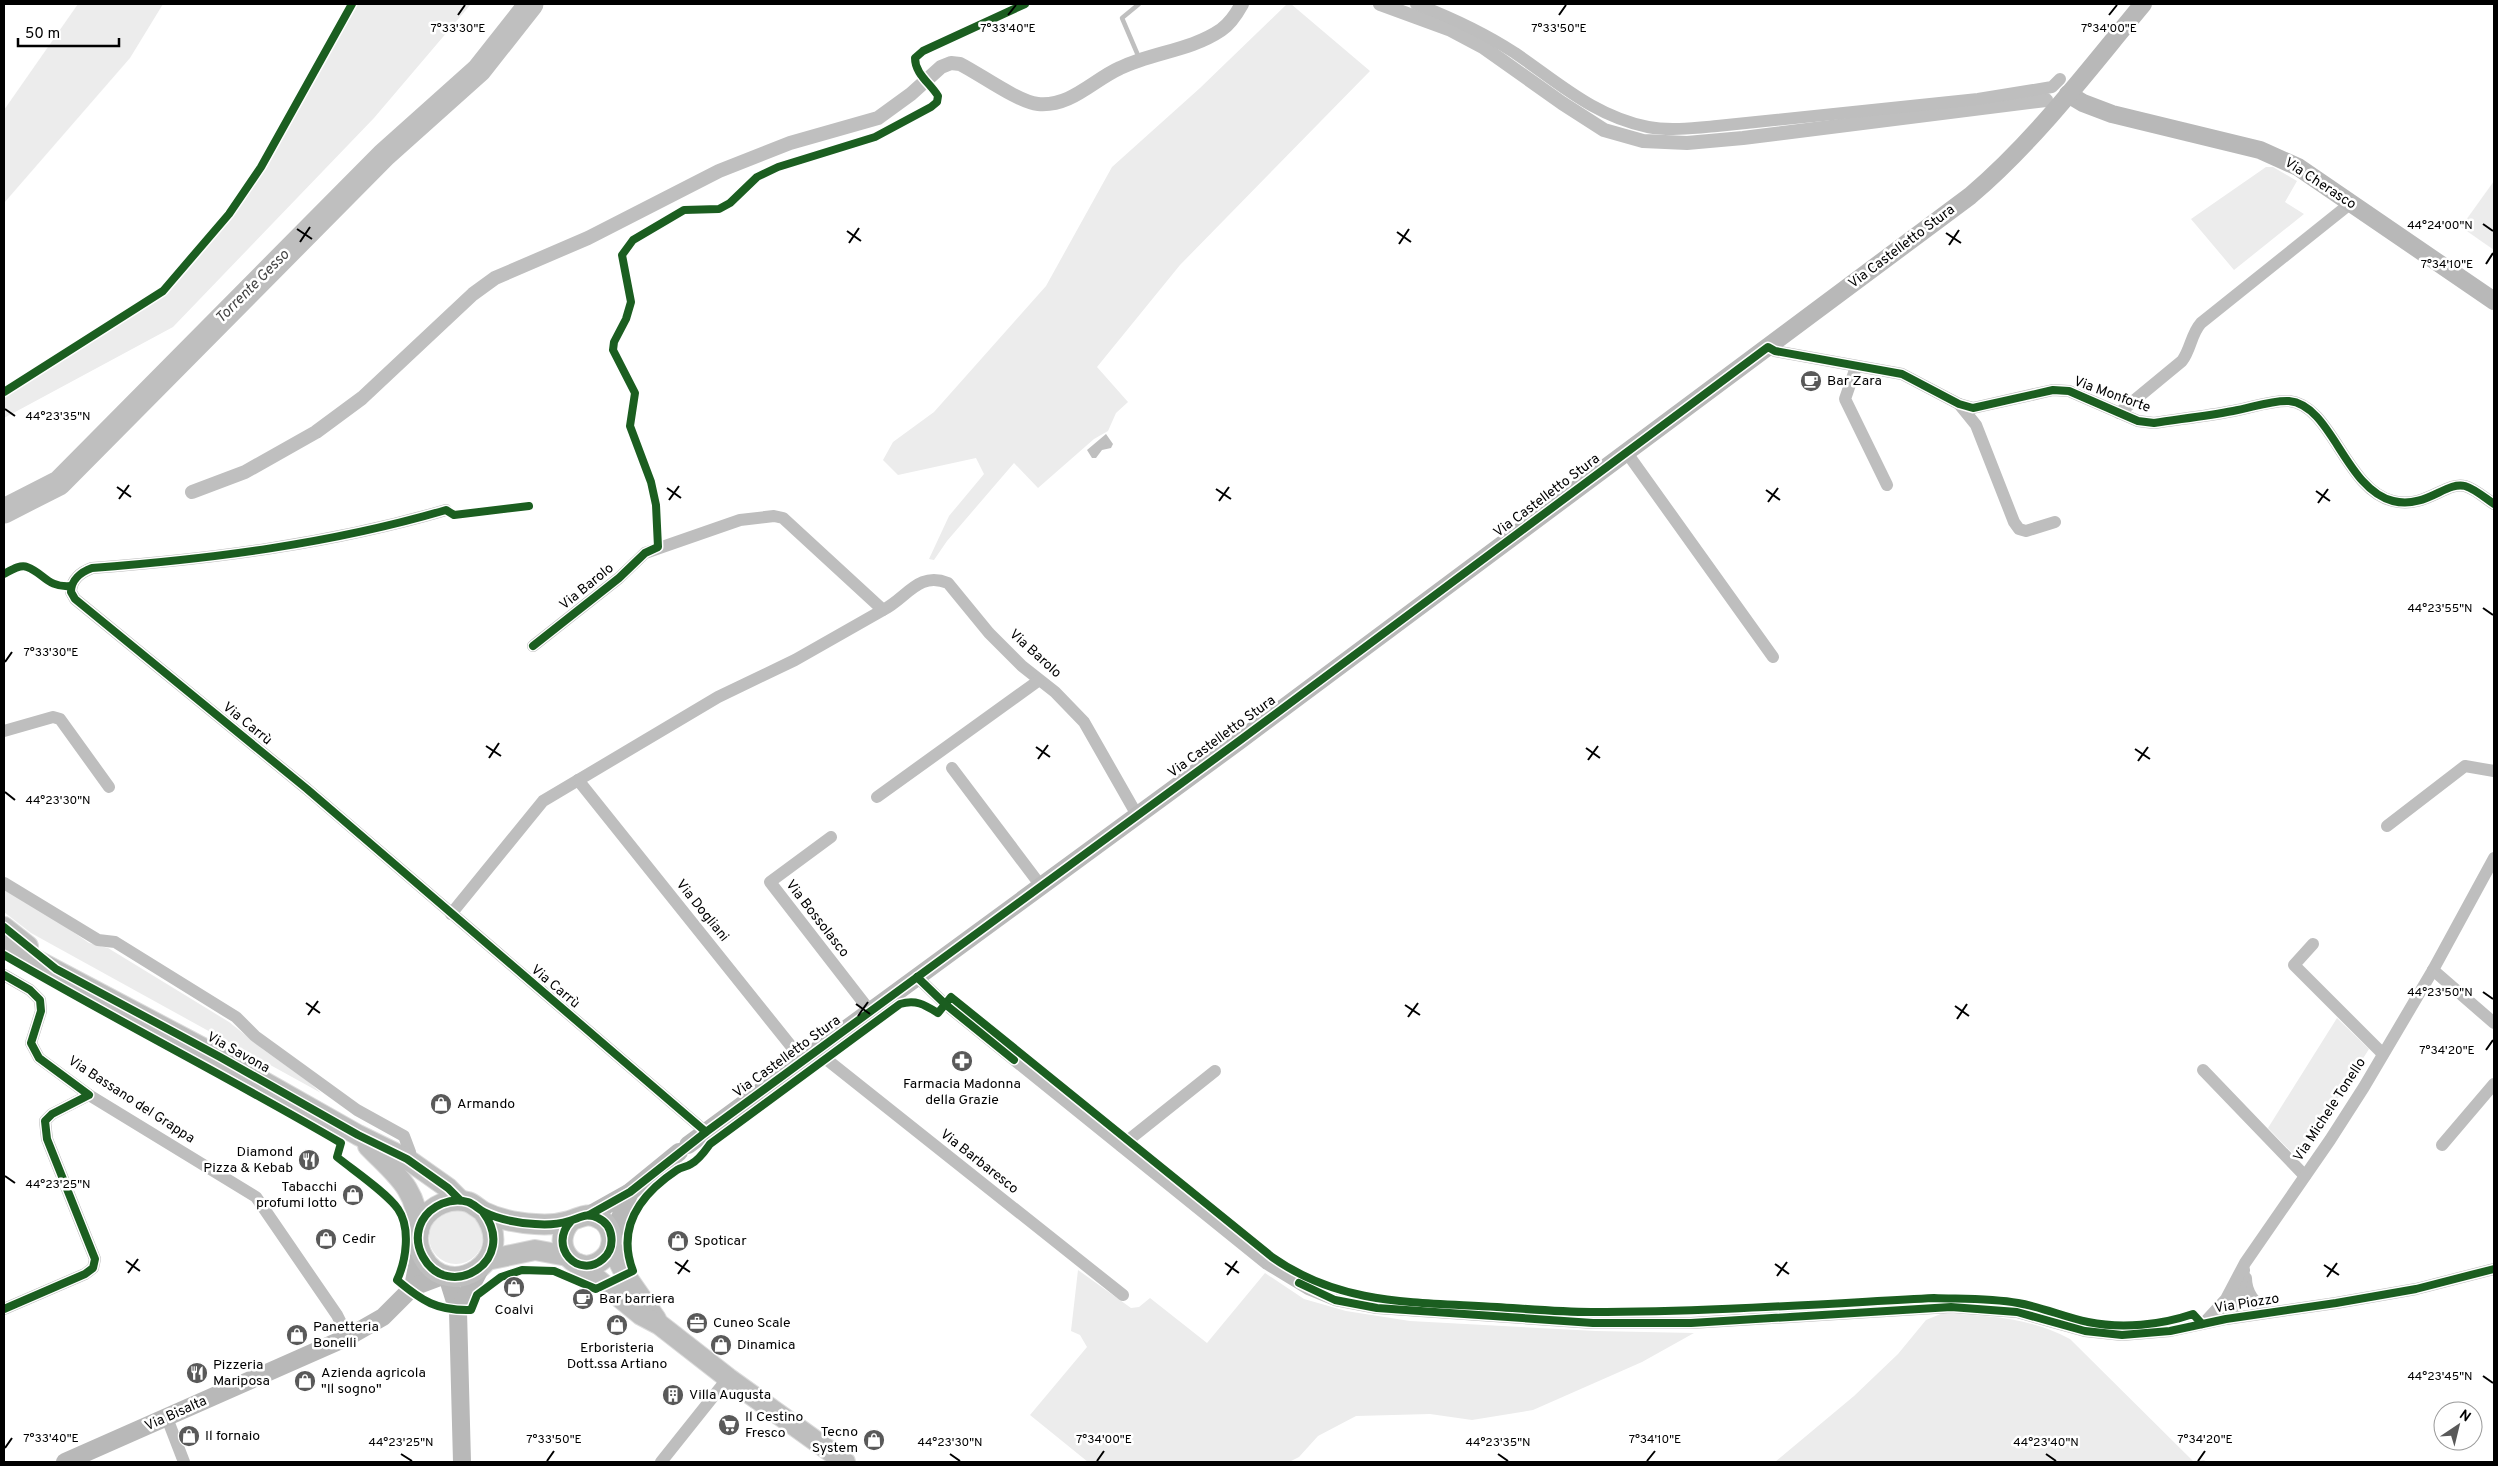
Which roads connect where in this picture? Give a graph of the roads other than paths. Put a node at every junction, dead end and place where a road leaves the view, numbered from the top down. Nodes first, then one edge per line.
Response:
1 (1416, 4) edge
2 (2143, 4) edge
3 (2064, 87) junction
4 (2350, 203) junction
5 (2494, 301) edge
6 (1768, 347) junction
7 (1856, 366) junction
8 (1959, 404) junction
9 (2119, 413) junction
10 (1627, 453) junction
11 (1887, 485) dead end
12 (2494, 504) edge
13 (446, 510) dead end
14 (2055, 522) dead end
15 (883, 610) junction
16 (533, 646) dead end
17 (1773, 657) dead end
18 (1038, 681) junction
19 (4, 731) edge
20 (952, 768) dead end
21 (2494, 771) edge
22 (578, 780) junction
23 (109, 787) dead end
24 (877, 798) dead end
25 (1137, 815) junction
26 (2387, 826) dead end
27 (831, 837) dead end
28 (2494, 858) edge
29 (4, 883) edge
30 (1041, 886) junction
31 (451, 914) junction
32 (4, 927) edge
33 (4, 943) edge
34 (2313, 944) dead end
35 (56, 969) junction
36 (2433, 970) junction
37 (4, 975) edge
38 (917, 977) junction
39 (870, 1011) junction
40 (2494, 1023) edge
41 (2384, 1054) junction
42 (810, 1056) junction
43 (2203, 1070) dead end
44 (1215, 1071) dead end
45 (2494, 1084) edge
46 (89, 1094) junction
47 (706, 1132) junction
48 (358, 1136) junction
49 (2442, 1145) dead end
50 (1121, 1146) junction
51 (407, 1160) junction
52 (2305, 1176) junction
53 (630, 1192) junction
54 (460, 1200) junction
55 (483, 1212) junction
56 (580, 1218) junction
57 (419, 1231) junction
58 (612, 1242) junction
59 (420, 1251) junction
60 (573, 1260) junction
61 (2245, 1263) junction
62 (484, 1264) junction
63 (2494, 1269) edge
64 (446, 1275) junction
65 (413, 1287) junction
66 (1123, 1295) dead end
67 (4, 1309) edge
68 (458, 1310) junction
69 (2267, 1313) junction
70 (2226, 1319) junction
71 (660, 1324) junction
72 (2202, 1324) junction
73 (348, 1338) junction
74 (728, 1378) junction
75 (167, 1418) junction
76 (65, 1462) edge
77 (184, 1462) edge
78 (462, 1462) edge
79 (661, 1462) edge
80 (845, 1462) edge

1 - 3 street
2 - 3 street, Via Castelletto Stura
3 - 4 street, Via Cherasco
3 - 6 street, Via Castelletto Stura
4 - 5 street, Via Cherasco
4 - 9 street
6 - 7 street, Via Monforte
6 - 10 street, Via Castelletto Stura
7 - 8 street, Via Monforte
7 - 11 street
8 - 9 street, Via Monforte
8 - 14 street, Via Monforte
9 - 12 street, Via Monforte
10 - 17 street
10 - 25 street, Via Castelletto Stura
13 - 31 street, Via Carrù
15 - 16 street, Via Barolo
15 - 18 street, Via Barolo
15 - 22 street, Via Barolo
18 - 24 street
18 - 25 street, Via Barolo
19 - 23 street
20 - 30 street
21 - 26 street
22 - 31 street, Via Barolo
22 - 42 street, Via Dogliani
25 - 30 street, Via Castelletto Stura
27 - 39 street, Via Bossolasco
28 - 36 street, Via Michele Tonello
29 - 51 street, Via Savona
30 - 38 street, Via Castelletto Stura
31 - 47 street, Via Carrù
32 - 35 main road, Via Savona
33 - 35 main road, Via Savona
34 - 41 street
35 - 48 main road, Via Savona
36 - 40 street
36 - 41 street, Via Michele Tonello
37 - 46 street, Via Bassano del Grappa
38 - 39 street, Via Castelletto Stura
38 - 50 street, Via Piozzo
39 - 42 street, Via Castelletto Stura
41 - 52 street, Via Michele Tonello
42 - 47 street, Via Castelletto Stura
42 - 66 street, Via Barbaresco
43 - 52 street
44 - 50 street
45 - 49 street
46 - 67 street
46 - 73 street, Via Bassano del Grappa
47 - 53 street, Via Castelletto Stura
48 - 51 main road, Via Savona
48 - 57 main road, Via Savona
50 - 72 street, Via Piozzo
51 - 54 main road, Via Savona
52 - 61 street, Via Michele Tonello
53 - 56 street, Via Castelletto Stura
53 - 58 street, Via Castelletto Stura
54 - 55 main road
54 - 57 main road
55 - 56 main road
55 - 62 main road
56 - 58 main road
56 - 60 main road
57 - 59 main road
58 - 60 main road
58 - 71 main road
59 - 64 main road
59 - 65 street
60 - 62 main road
60 - 71 main road
61 - 69 street
61 - 70 street, Via Michele Tonello
61 - 72 street, Via Michele Tonello
62 - 64 main road
62 - 68 street
63 - 69 street, Via Piozzo
64 - 65 street, Via Bisalta
64 - 68 street
65 - 73 street, Via Bisalta
68 - 78 street
69 - 70 street, Via Piozzo
70 - 72 street, Via Piozzo
71 - 74 main road
73 - 75 street, Via Bisalta
74 - 79 street
74 - 80 main road
75 - 76 street, Via Bisalta
75 - 77 street

